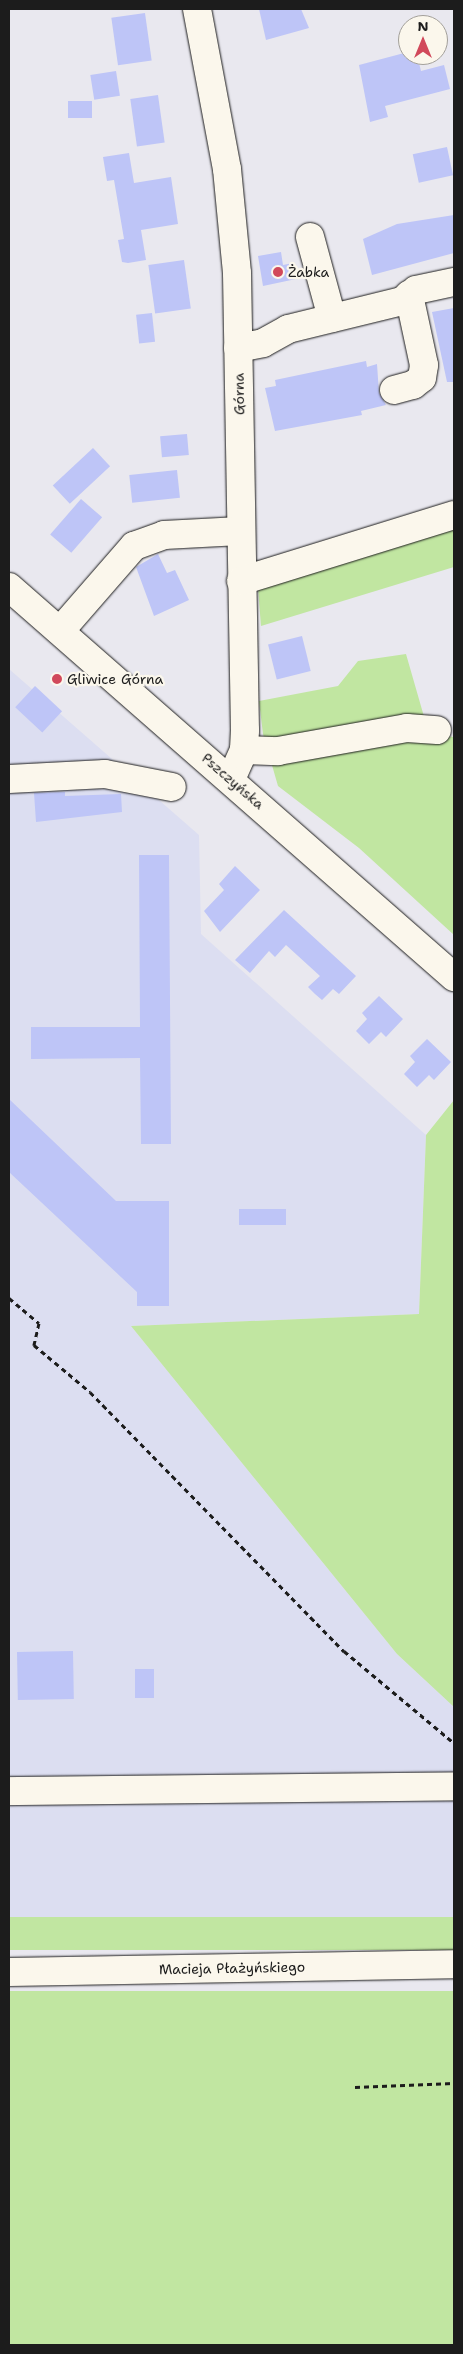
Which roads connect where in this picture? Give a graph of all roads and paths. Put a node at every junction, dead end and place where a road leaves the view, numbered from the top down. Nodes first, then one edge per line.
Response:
1 (197, 9) edge
2 (310, 237) dead end
3 (454, 282) edge
4 (409, 295) junction
5 (332, 318) junction
6 (238, 348) junction
7 (394, 390) dead end
8 (454, 515) edge
9 (240, 531) junction
10 (242, 581) junction
11 (9, 587) edge
12 (60, 632) junction
13 (437, 730) dead end
14 (244, 750) junction
15 (9, 779) edge
16 (231, 779) junction
17 (172, 787) dead end
18 (454, 977) edge
19 (9, 1298) edge
20 (454, 1743) edge
21 (454, 1786) edge
22 (9, 1791) edge
23 (454, 1964) edge
24 (9, 1972) edge
25 (454, 2083) edge
26 (355, 2087) dead end

1 - 6 street, Górna
2 - 5 street
3 - 4 street
4 - 5 street
4 - 7 street
5 - 6 street
6 - 9 street, Górna
8 - 10 street
9 - 10 street, Górna
9 - 12 street
10 - 14 street, Górna
11 - 12 street, Pszczyńska
12 - 16 street, Pszczyńska
13 - 14 street
14 - 16 street, Górna
15 - 17 street
16 - 18 street, Pszczyńska
19 - 20 path
21 - 22 street
23 - 24 street, Macieja Płażyńskiego
25 - 26 path

